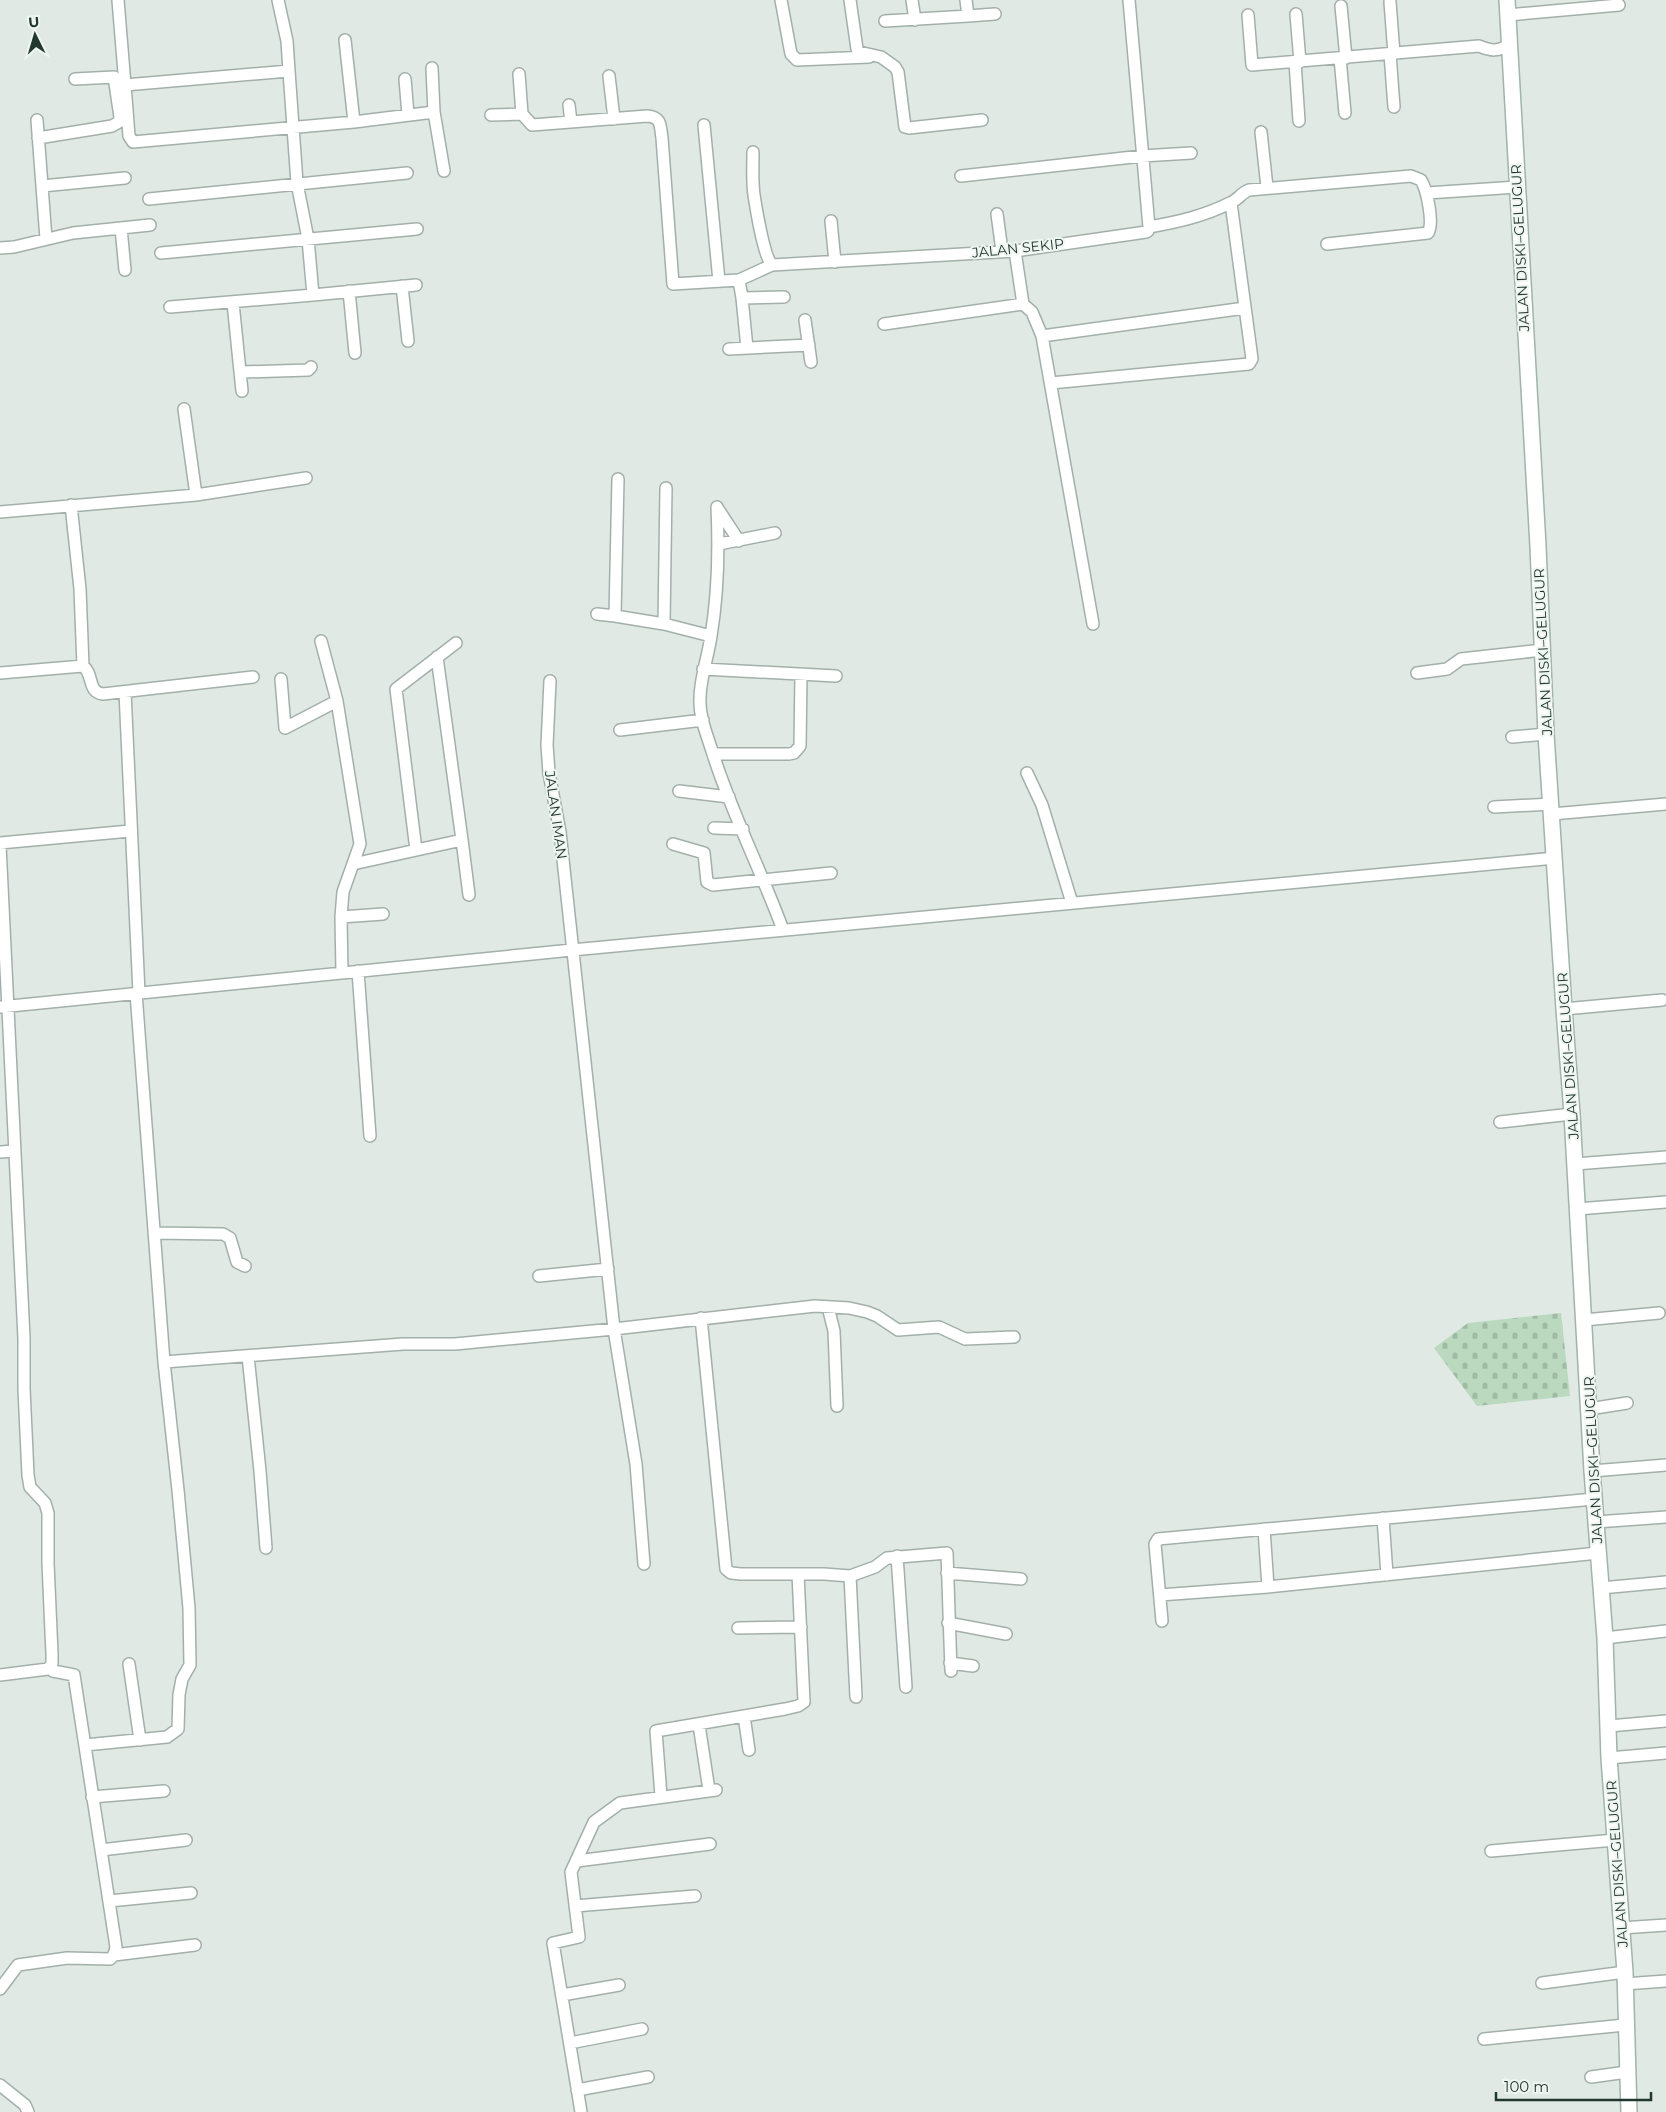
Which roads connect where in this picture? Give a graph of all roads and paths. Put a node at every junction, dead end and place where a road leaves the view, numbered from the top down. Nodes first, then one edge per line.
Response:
1 (118, 0) edge
2 (278, 0) edge
3 (781, 0) edge
4 (850, 0) edge
5 (912, 0) edge
6 (966, 0) edge
7 (1129, 0) edge
8 (1390, 2) dead end
9 (1619, 5) dead end
10 (1341, 6) dead end
11 (1507, 8) edge
12 (995, 14) dead end
13 (1296, 14) dead end
14 (1248, 15) dead end
15 (968, 16) junction
16 (914, 20) junction
17 (885, 21) dead end
18 (345, 40) dead end
19 (1509, 44) junction
20 (1392, 54) junction
21 (881, 57) junction
22 (1343, 58) junction
23 (1297, 62) junction
24 (432, 68) dead end
25 (290, 71) junction
26 (519, 74) dead end
27 (609, 76) dead end
28 (75, 79) dead end
29 (121, 79) junction
30 (405, 79) dead end
31 (569, 105) dead end
32 (1394, 107) dead end
33 (434, 112) junction
34 (1345, 113) dead end
35 (522, 114) junction
36 (408, 115) junction
37 (491, 115) dead end
38 (614, 119) junction
39 (37, 120) dead end
40 (982, 120) dead end
41 (354, 122) junction
42 (571, 122) junction
43 (1299, 122) dead end
44 (704, 125) dead end
45 (293, 128) junction
46 (1261, 132) dead end
47 (38, 138) junction
48 (753, 152) dead end
49 (1191, 153) dead end
50 (1142, 156) junction
51 (444, 171) dead end
52 (407, 173) dead end
53 (961, 176) dead end
54 (125, 178) dead end
55 (297, 183) junction
56 (42, 186) junction
57 (1267, 187) junction
58 (1517, 187) junction
59 (1427, 193) junction
60 (148, 199) dead end
61 (1231, 203) junction
62 (997, 214) dead end
63 (832, 221) dead end
64 (150, 225) dead end
65 (1149, 226) junction
66 (121, 228) junction
67 (417, 229) dead end
68 (46, 238) junction
69 (308, 239) junction
70 (1327, 244) dead end
71 (0, 248) edge
72 (1002, 251) junction
73 (1015, 251) junction
74 (161, 253) dead end
75 (835, 262) junction
76 (772, 265) junction
77 (126, 270) dead end
78 (739, 280) junction
79 (718, 281) junction
80 (416, 285) dead end
81 (402, 286) junction
82 (350, 291) junction
83 (312, 294) junction
84 (784, 297) dead end
85 (742, 298) junction
86 (233, 303) junction
87 (1023, 304) junction
88 (170, 307) dead end
89 (1245, 308) junction
90 (805, 320) dead end
91 (884, 324) dead end
92 (1042, 336) junction
93 (408, 341) dead end
94 (808, 345) junction
95 (747, 348) junction
96 (729, 349) dead end
97 (355, 353) dead end
98 (811, 362) dead end
99 (311, 367) dead end
100 (242, 372) junction
101 (1051, 382) junction
102 (242, 391) dead end
103 (184, 409) dead end
104 (306, 478) dead end
105 (618, 479) dead end
106 (666, 488) dead end
107 (196, 495) junction
108 (71, 505) junction
109 (0, 512) edge
110 (775, 533) dead end
111 (739, 541) junction
112 (719, 544) junction
113 (597, 614) dead end
114 (615, 616) junction
115 (664, 624) junction
116 (1093, 624) dead end
117 (711, 636) junction
118 (321, 641) dead end
119 (456, 644) dead end
120 (1543, 650) junction
121 (438, 657) junction
122 (82, 666) junction
123 (703, 669) junction
124 (0, 673) edge
125 (1418, 673) dead end
126 (801, 675) junction
127 (836, 676) dead end
128 (253, 677) dead end
129 (281, 679) dead end
130 (550, 680) dead end
131 (125, 692) junction
132 (337, 701) junction
133 (703, 720) junction
134 (620, 730) dead end
135 (1546, 734) junction
136 (1512, 737) dead end
137 (713, 754) junction
138 (1027, 773) dead end
139 (679, 790) dead end
140 (729, 797) junction
141 (1666, 804) edge
142 (1494, 807) dead end
143 (1552, 809) junction
144 (714, 828) dead end
145 (742, 829) junction
146 (130, 831) junction
147 (462, 840) junction
148 (0, 844) edge
149 (672, 844) dead end
150 (416, 850) junction
151 (1555, 858) junction
152 (353, 864) junction
153 (831, 873) dead end
154 (764, 880) junction
155 (469, 895) dead end
156 (1072, 903) junction
157 (383, 914) dead end
158 (340, 917) junction
159 (783, 930) junction
160 (572, 950) junction
161 (358, 971) junction
162 (342, 973) junction
163 (137, 993) junction
164 (1662, 1000) dead end
165 (3, 1007) edge
166 (1564, 1009) junction
167 (1572, 1114) junction
168 (1500, 1122) dead end
169 (370, 1136) dead end
170 (14, 1151) junction
171 (0, 1152) edge
172 (1666, 1157) edge
173 (1575, 1164) junction
174 (1666, 1202) edge
175 (1577, 1209) junction
176 (154, 1232) junction
177 (244, 1266) dead end
178 (608, 1269) junction
179 (539, 1276) dead end
180 (828, 1307) junction
181 (1659, 1313) dead end
182 (701, 1318) junction
183 (1584, 1320) junction
184 (614, 1329) junction
185 (1014, 1337) dead end
186 (248, 1356) junction
187 (164, 1362) junction
188 (1627, 1402) dead end
189 (837, 1406) dead end
190 (1589, 1409) junction
191 (1666, 1465) edge
192 (1592, 1471) junction
193 (1594, 1499) junction
194 (1666, 1517) edge
195 (1383, 1518) junction
196 (1596, 1522) junction
197 (1264, 1529) junction
198 (266, 1548) dead end
199 (1598, 1553) junction
200 (897, 1556) junction
201 (644, 1564) dead end
202 (948, 1572) junction
203 (798, 1574) junction
204 (1387, 1575) junction
205 (850, 1576) junction
206 (1021, 1579) dead end
207 (1666, 1582) edge
208 (1268, 1587) junction
209 (1601, 1588) junction
210 (1160, 1595) junction
211 (1162, 1621) dead end
212 (948, 1623) junction
213 (802, 1627) junction
214 (738, 1628) dead end
215 (1666, 1631) edge
216 (1006, 1634) dead end
217 (1604, 1638) junction
218 (130, 1664) dead end
219 (973, 1666) dead end
220 (50, 1667) junction
221 (0, 1675) edge
222 (906, 1687) dead end
223 (856, 1697) dead end
224 (744, 1716) junction
225 (1666, 1721) edge
226 (699, 1725) junction
227 (1609, 1726) junction
228 (140, 1740) junction
229 (84, 1745) junction
230 (749, 1750) dead end
231 (1666, 1753) edge
232 (1609, 1758) junction
233 (164, 1792) dead end
234 (661, 1796) junction
235 (92, 1797) junction
236 (186, 1840) dead end
237 (1615, 1840) junction
238 (710, 1844) dead end
239 (101, 1850) junction
240 (1491, 1851) dead end
241 (577, 1861) junction
242 (192, 1893) dead end
243 (695, 1896) dead end
244 (110, 1901) junction
245 (575, 1906) junction
246 (1666, 1925) edge
247 (1621, 1928) junction
248 (195, 1945) dead end
249 (114, 1955) junction
250 (1624, 1978) junction
251 (1666, 1981) edge
252 (1542, 1983) dead end
253 (620, 1985) dead end
254 (0, 1989) edge
255 (562, 1995) junction
256 (1625, 2024) junction
257 (642, 2029) dead end
258 (1484, 2039) dead end
259 (570, 2043) junction
260 (1627, 2072) junction
261 (648, 2077) dead end
262 (1591, 2077) dead end
263 (0, 2085) edge
264 (577, 2090) junction
265 (28, 2112) edge
266 (581, 2112) edge
267 (1629, 2112) edge

1 - 29 street
2 - 25 street
3 - 21 street
4 - 21 street
5 - 16 street
6 - 15 street
7 - 50 street
8 - 20 street
9 - 11 street
10 - 22 street
11 - 19 main road, JALAN DISKI–GELUGUR
12 - 15 street
13 - 23 street
14 - 23 street
15 - 16 street
16 - 17 street
18 - 41 street
19 - 20 street
19 - 58 main road, JALAN DISKI–GELUGUR
20 - 22 street
20 - 32 street
21 - 40 street
22 - 23 street
22 - 34 street
23 - 43 street
24 - 33 street
25 - 29 street
25 - 45 street
26 - 35 street
27 - 38 street
28 - 29 street
29 - 45 street
29 - 47 street
30 - 36 street
31 - 42 street
33 - 36 street
33 - 51 street
35 - 37 street
35 - 42 street
36 - 41 street
38 - 42 street
38 - 79 street
39 - 47 street
41 - 45 street
44 - 79 street
45 - 55 street
46 - 57 street
47 - 56 street
48 - 76 street
49 - 50 street
50 - 53 street
50 - 65 street
52 - 55 street
54 - 56 street
55 - 60 street
55 - 69 street
56 - 68 street
57 - 59 street
57 - 61 street
58 - 59 street
58 - 120 main road, JALAN DISKI–GELUGUR
59 - 70 street
61 - 65 street
61 - 89 street
62 - 72 street
63 - 75 street
64 - 66 street
65 - 73 street, JALAN SEKIP
66 - 68 street
66 - 77 street
67 - 69 street
68 - 71 street
69 - 74 street
69 - 83 street
72 - 73 street, JALAN SEKIP
72 - 75 street, JALAN SEKIP
73 - 87 street
75 - 76 street, JALAN SEKIP
76 - 78 street
78 - 79 street
78 - 85 street
80 - 81 street
81 - 82 street
81 - 93 street
82 - 83 street
82 - 97 street
83 - 86 street
84 - 85 street
85 - 95 street
86 - 88 street
86 - 100 street
87 - 91 street
87 - 92 street
89 - 92 street
89 - 101 street
90 - 94 street
92 - 101 street
94 - 95 street
94 - 98 street
95 - 96 street
99 - 100 street
100 - 102 street
101 - 116 street
103 - 107 street
104 - 107 street
105 - 114 street
106 - 115 street
107 - 108 street
108 - 109 street
108 - 122 street
110 - 111 street
111 - 112 street
111 - 112 street
112 - 117 street
113 - 114 street
114 - 115 street
115 - 117 street
117 - 123 street
118 - 132 street
119 - 121 street
120 - 125 street
120 - 135 main road, JALAN DISKI–GELUGUR
121 - 147 street
121 - 150 street
122 - 124 street
122 - 131 street
123 - 126 street
123 - 133 street
126 - 127 street
126 - 137 street
128 - 131 street
129 - 132 street
130 - 160 street, JALAN IMAN
131 - 146 street
132 - 152 street
133 - 134 street
133 - 137 street
135 - 136 street
135 - 143 main road, JALAN DISKI–GELUGUR
137 - 140 street
138 - 156 street
139 - 140 street
140 - 145 street
141 - 143 street
142 - 143 street
143 - 151 main road, JALAN DISKI–GELUGUR
144 - 145 street
145 - 154 street
146 - 148 street
146 - 163 street
147 - 150 street
147 - 155 street
148 - 165 street
149 - 154 street
150 - 152 street
151 - 156 street
151 - 166 main road, JALAN DISKI–GELUGUR
152 - 158 street
153 - 154 street
154 - 159 street
156 - 159 street
157 - 158 street
158 - 162 street
159 - 160 street
160 - 161 street
160 - 178 street, JALAN IMAN
161 - 162 street
161 - 169 street
162 - 163 street
163 - 165 street
163 - 176 street
164 - 166 street
165 - 170 street
166 - 167 main road, JALAN DISKI–GELUGUR
167 - 168 street
167 - 173 main road, JALAN DISKI–GELUGUR
170 - 171 street
170 - 220 street
172 - 173 street
173 - 175 main road, JALAN DISKI–GELUGUR
174 - 175 street
175 - 183 main road, JALAN DISKI–GELUGUR
176 - 177 street
176 - 187 street
178 - 179 street
178 - 184 street, JALAN IMAN
180 - 182 street
180 - 185 street
180 - 189 street
181 - 183 street
182 - 184 street
182 - 203 street
183 - 190 main road, JALAN DISKI–GELUGUR
184 - 186 street
184 - 201 street, JALAN IMAN
186 - 187 street
186 - 198 street
187 - 228 street
188 - 190 street
190 - 192 main road, JALAN DISKI–GELUGUR
191 - 192 street
192 - 193 main road, JALAN DISKI–GELUGUR
193 - 195 street
193 - 196 main road, JALAN DISKI–GELUGUR
194 - 196 street
195 - 197 street
195 - 204 street
196 - 199 main road, JALAN DISKI–GELUGUR
197 - 208 street
197 - 210 street
199 - 204 street
199 - 209 main road, JALAN DISKI–GELUGUR
200 - 202 street
200 - 205 street
200 - 222 street
202 - 206 street
202 - 212 street
203 - 205 street
203 - 213 street
204 - 208 street
205 - 223 street
207 - 209 street
208 - 210 street
209 - 217 main road, JALAN DISKI–GELUGUR
210 - 211 street
212 - 216 street
212 - 219 street
213 - 214 street
213 - 224 street
215 - 217 street
217 - 227 main road, JALAN DISKI–GELUGUR
218 - 228 street
220 - 221 street
220 - 229 street
224 - 226 street
224 - 230 street
225 - 227 street
226 - 234 street
226 - 234 street
227 - 232 main road, JALAN DISKI–GELUGUR
228 - 229 street
229 - 235 street
231 - 232 street
232 - 237 main road, JALAN DISKI–GELUGUR
233 - 235 street
234 - 241 street
235 - 239 street
236 - 239 street
237 - 240 street
237 - 247 main road, JALAN DISKI–GELUGUR
238 - 241 street
239 - 244 street
241 - 245 street
242 - 244 street
243 - 245 street
244 - 249 street
245 - 255 street
246 - 247 street
247 - 250 main road, JALAN DISKI–GELUGUR
248 - 249 street
249 - 254 street
250 - 251 street
250 - 252 street
250 - 256 main road, JALAN DISKI–GELUGUR
253 - 255 street
255 - 259 street
256 - 258 street
256 - 260 main road, JALAN DISKI–GELUGUR
257 - 259 street
259 - 264 street
260 - 262 street
260 - 267 main road, JALAN DISKI–GELUGUR
261 - 264 street
263 - 265 street
264 - 266 street

